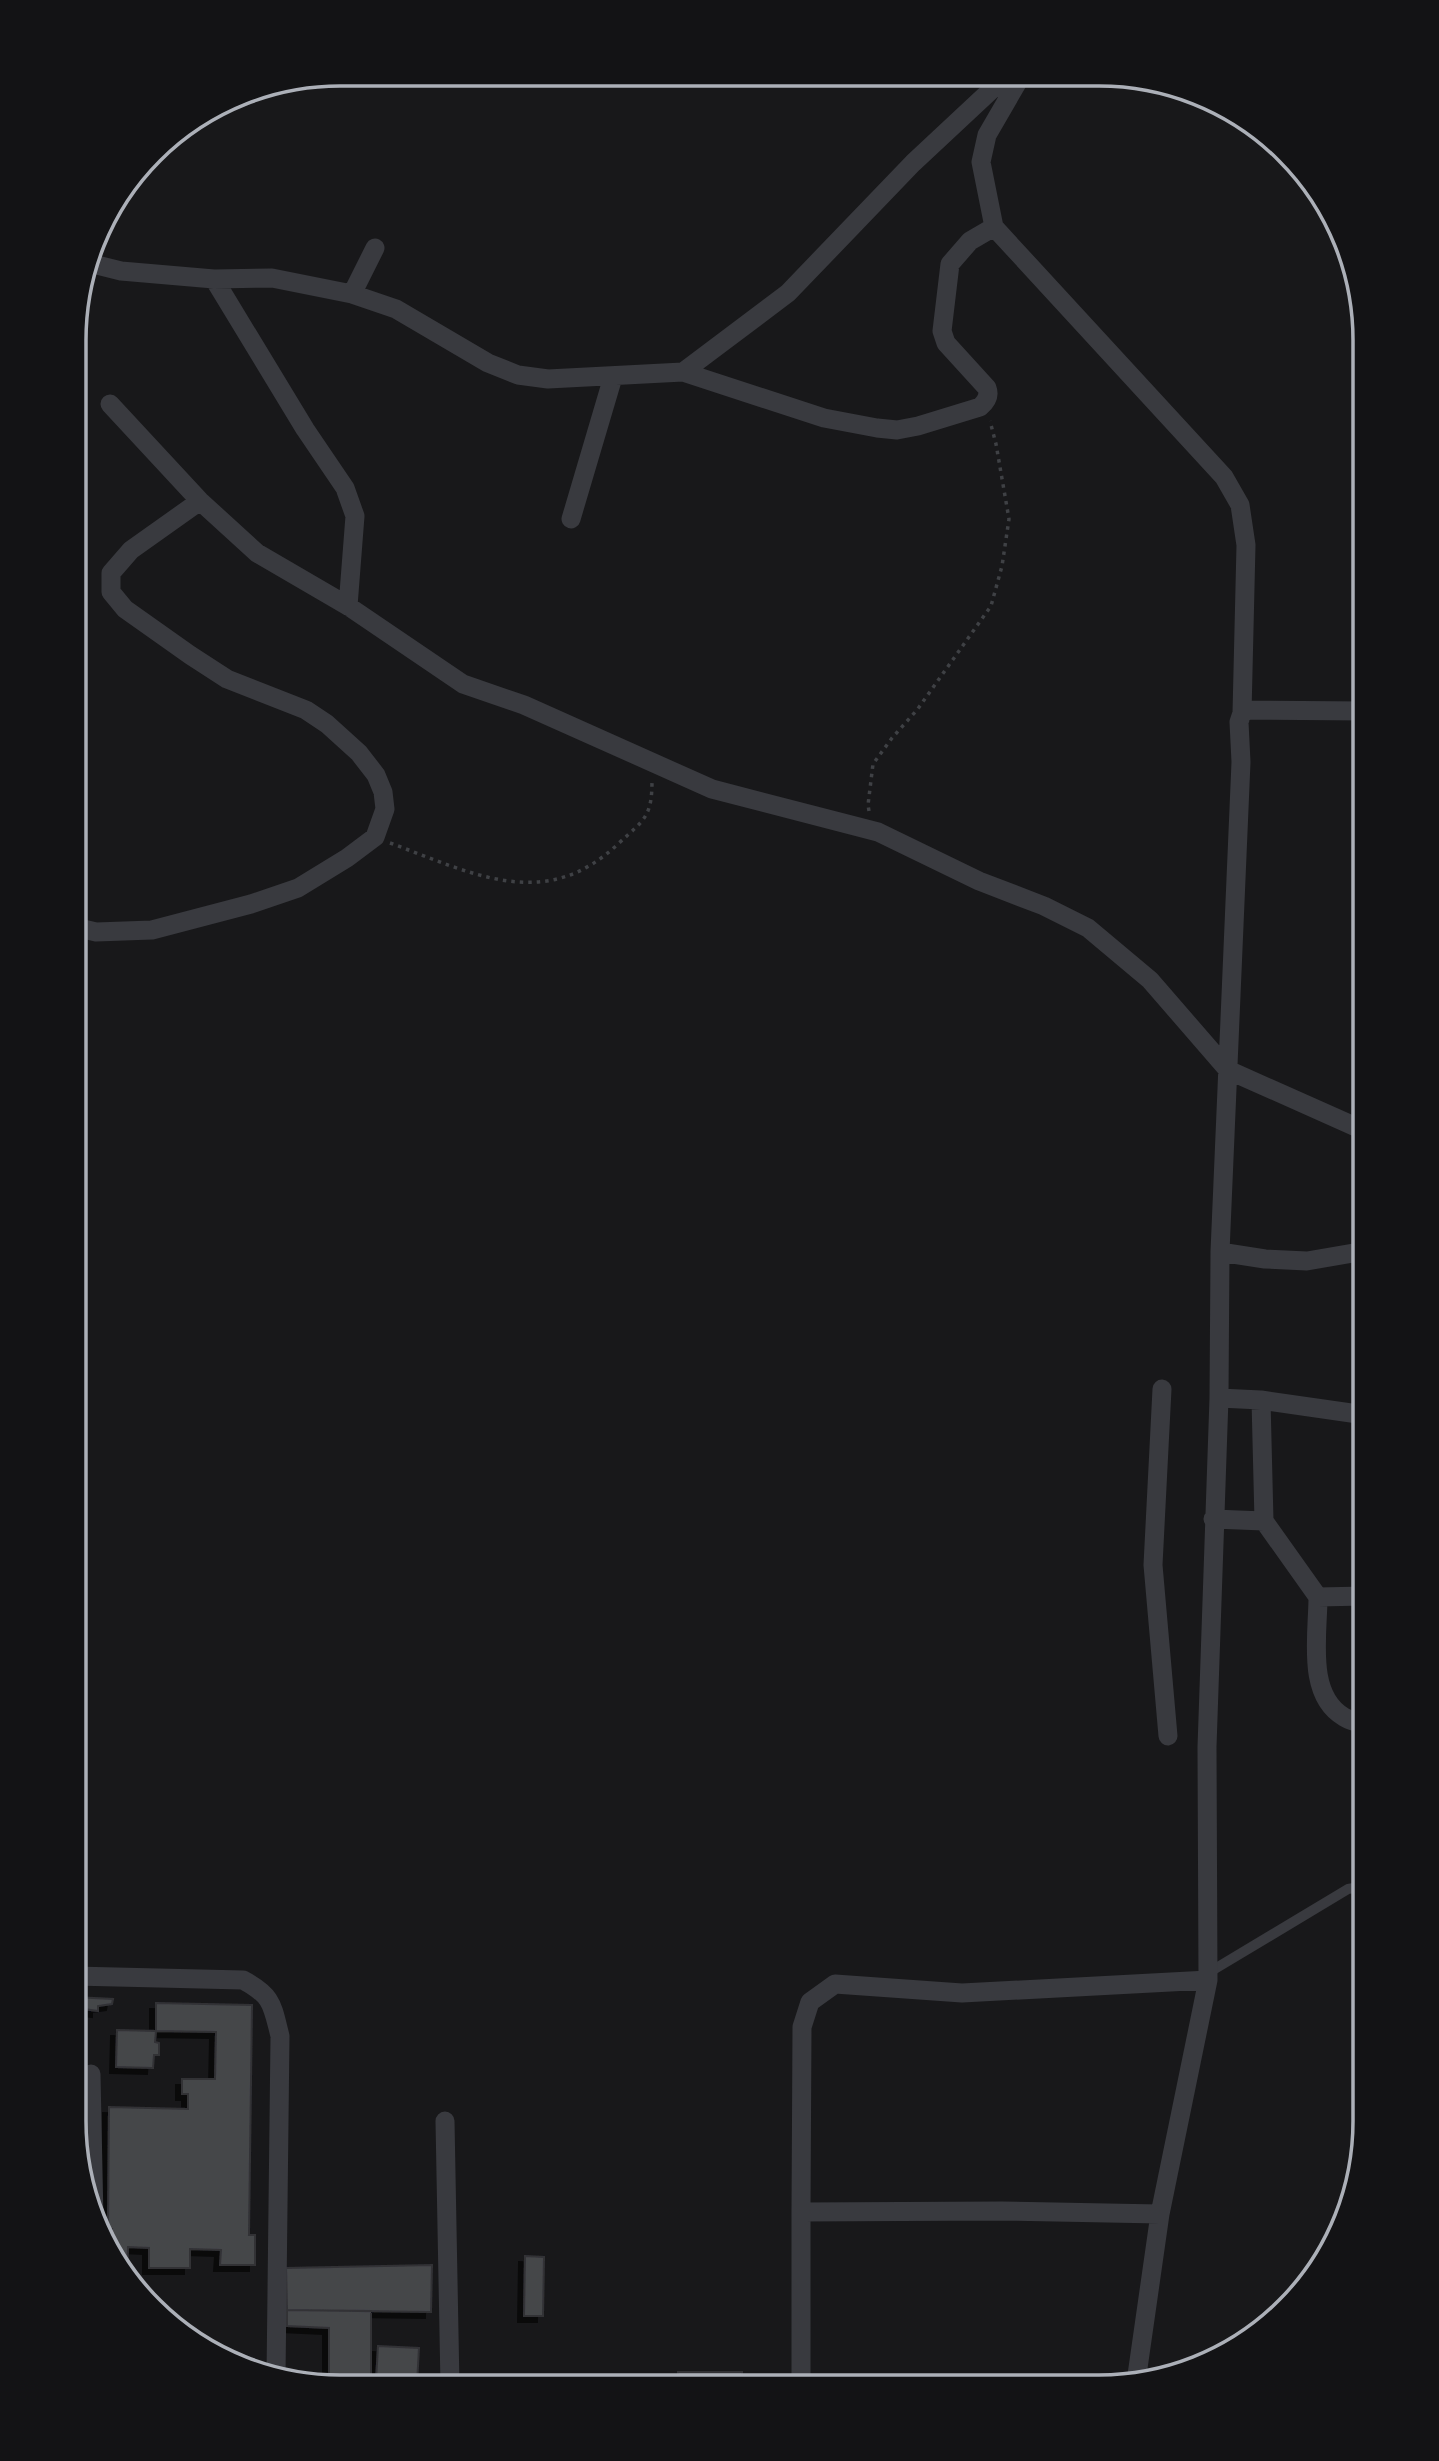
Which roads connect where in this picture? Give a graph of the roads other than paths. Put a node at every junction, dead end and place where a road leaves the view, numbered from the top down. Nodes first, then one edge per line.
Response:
1 (995, 86) edge
2 (1015, 86) edge
3 (995, 227) junction
4 (375, 248) dead end
5 (97, 265) edge
6 (214, 279) junction
7 (352, 294) junction
8 (683, 372) junction
9 (613, 377) junction
10 (110, 404) dead end
11 (200, 501) junction
12 (571, 519) dead end
13 (348, 606) junction
14 (1353, 711) edge
15 (1242, 713) junction
16 (86, 930) edge
17 (1228, 1070) junction
18 (1353, 1126) edge
19 (1220, 1252) junction
20 (1353, 1253) edge
21 (1162, 1389) dead end
22 (1219, 1398) junction
23 (1261, 1400) junction
24 (1353, 1413) edge
25 (1213, 1519) junction
26 (1264, 1521) junction
27 (1318, 1597) junction
28 (1353, 1597) edge
29 (1353, 1721) edge
30 (1168, 1736) dead end
31 (1353, 1888) edge
32 (86, 1976) edge
33 (1208, 1976) junction
34 (91, 2074) dead end
35 (444, 2121) dead end
36 (93, 2183) edge
37 (801, 2212) junction
38 (1160, 2214) junction
39 (276, 2367) edge
40 (1137, 2372) edge
41 (450, 2375) edge
42 (801, 2375) edge

1 - 8 street
2 - 3 street
3 - 8 street
3 - 15 street
4 - 7 street
5 - 6 street
6 - 7 street
6 - 13 street
7 - 9 street
8 - 9 street
9 - 12 street
10 - 11 street
11 - 13 street
11 - 16 street
13 - 17 street
14 - 15 street
15 - 17 street
17 - 18 street
17 - 19 street
19 - 20 street
19 - 22 street
21 - 30 street
22 - 23 street
22 - 25 street
23 - 24 street
23 - 26 street
25 - 26 street
25 - 33 street
26 - 27 street
27 - 28 street
27 - 29 street
31 - 33 lane
32 - 39 street
33 - 37 street
33 - 38 street
34 - 36 street
35 - 41 street
37 - 38 street
37 - 42 street
38 - 40 street

